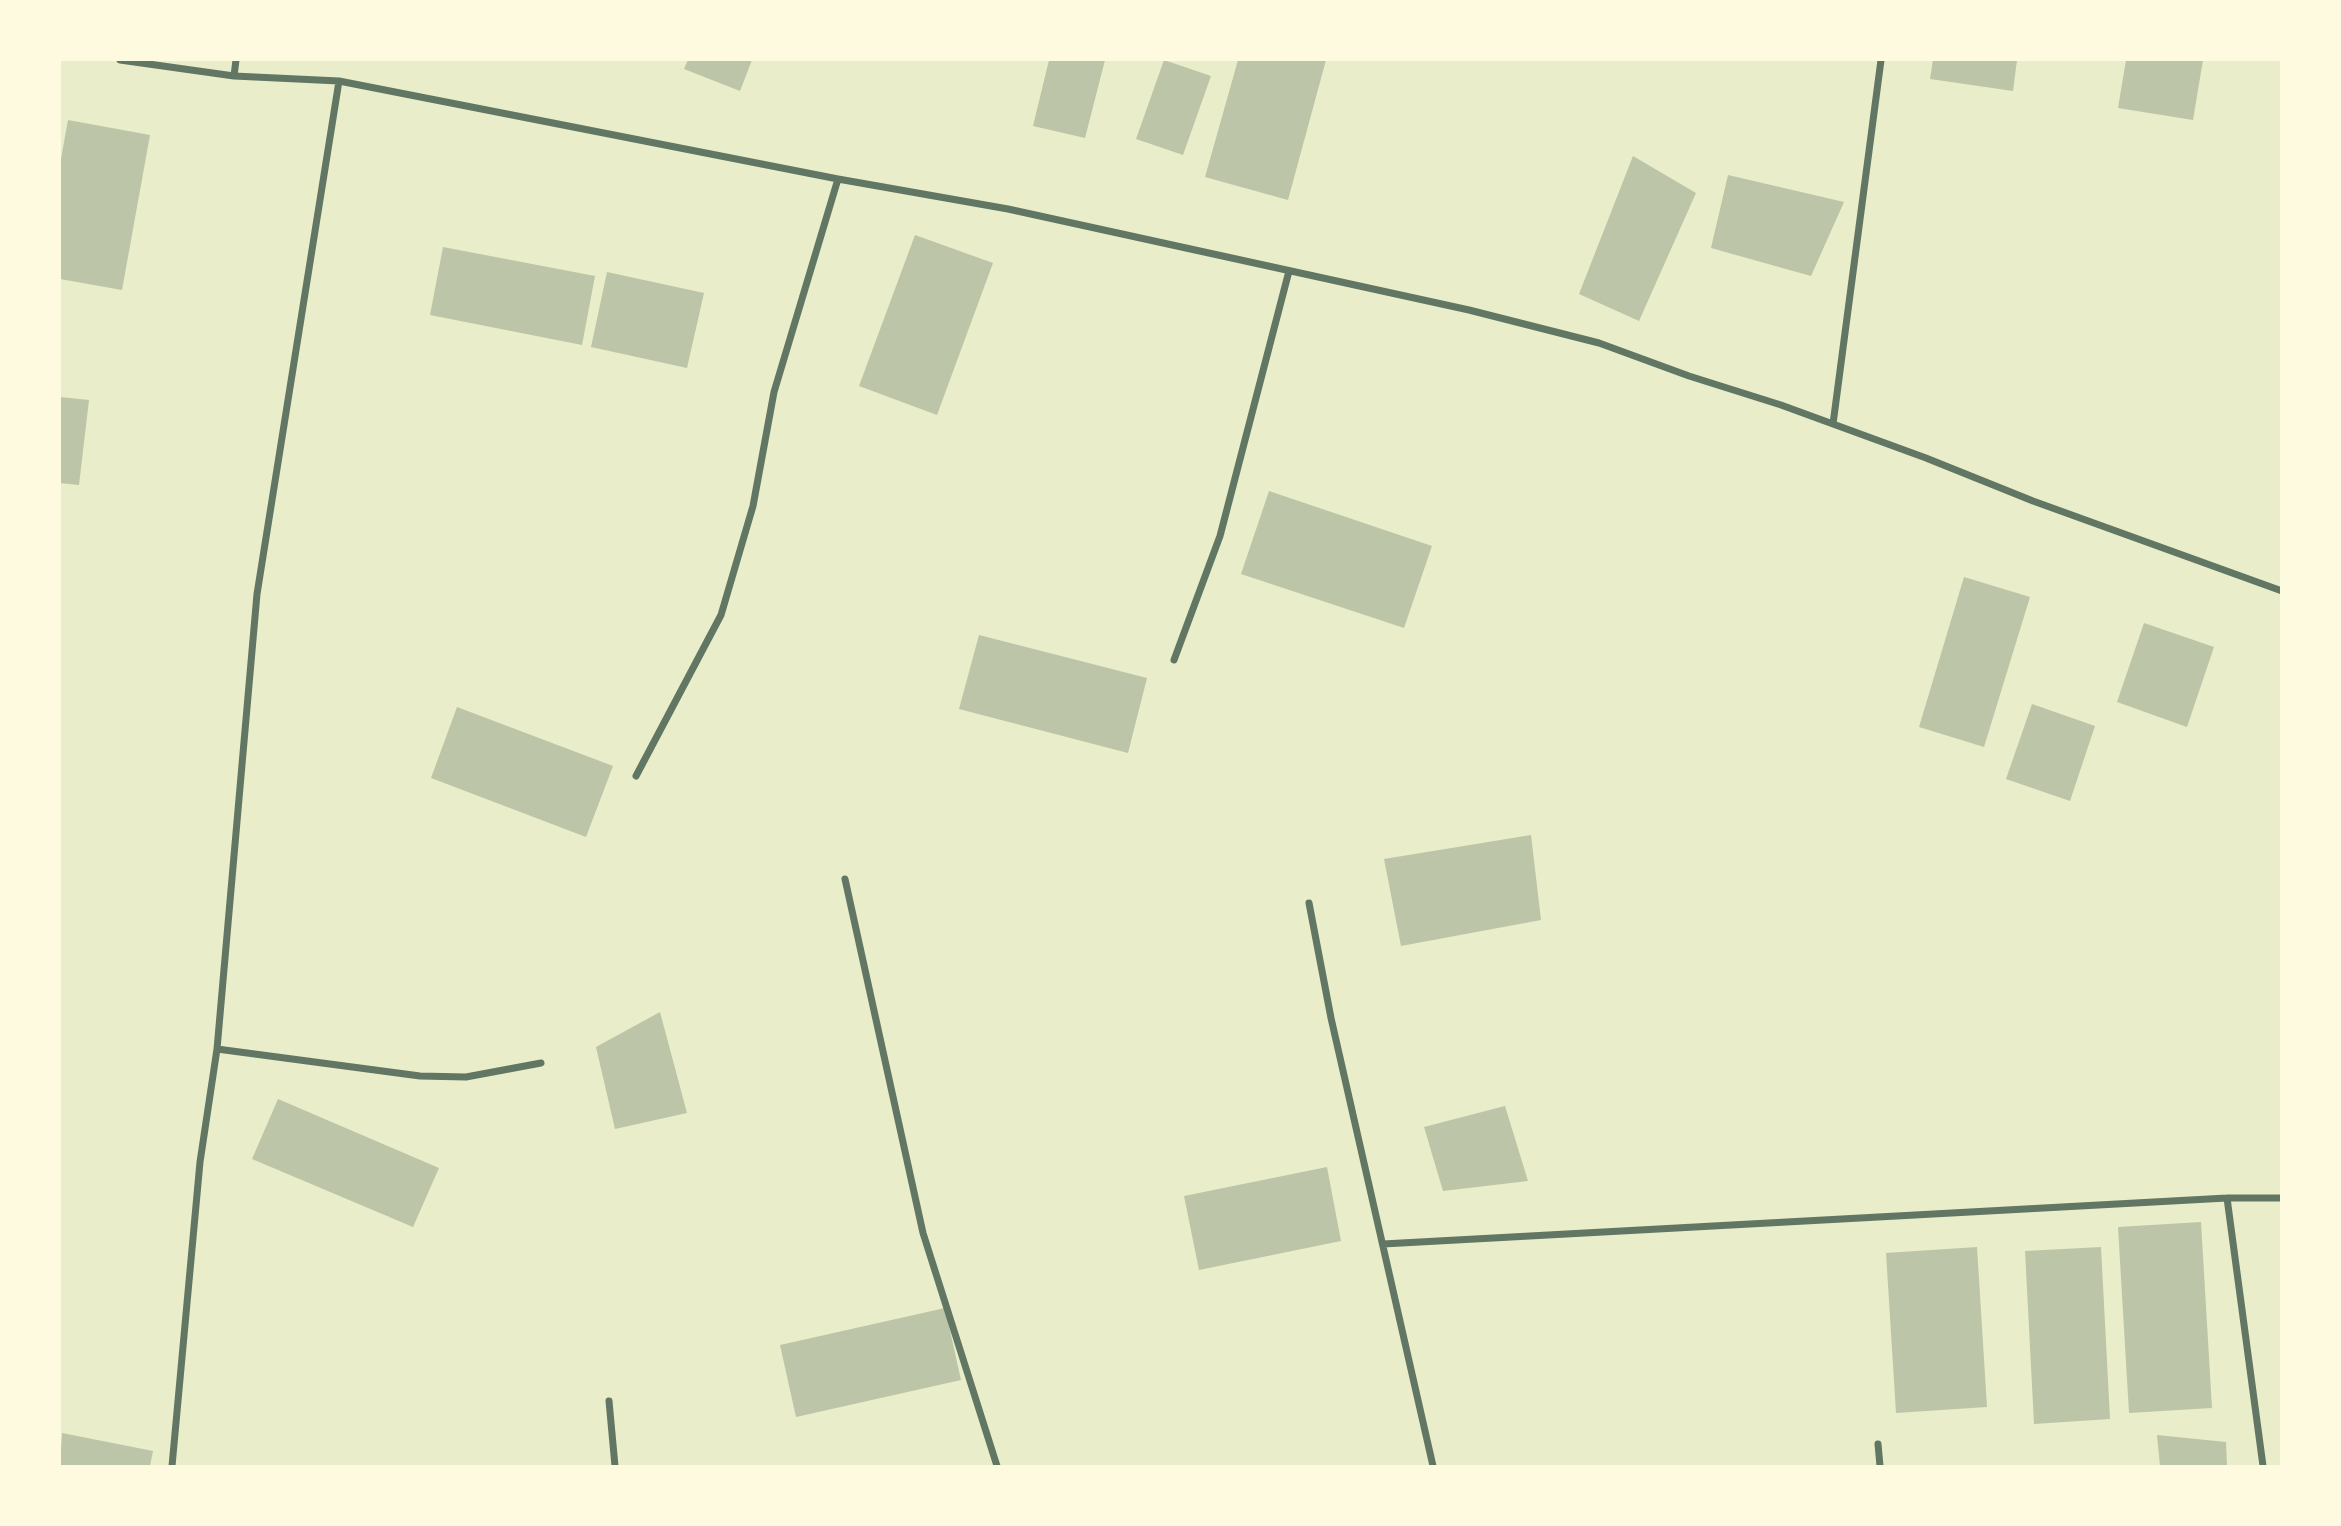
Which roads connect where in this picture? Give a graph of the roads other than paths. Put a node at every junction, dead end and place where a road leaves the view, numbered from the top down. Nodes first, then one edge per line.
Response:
1 (120, 60) edge
2 (236, 60) edge
3 (1881, 60) edge
4 (234, 76) junction
5 (340, 81) junction
6 (838, 179) junction
7 (1289, 271) junction
8 (1833, 424) junction
9 (2281, 591) edge
10 (1174, 660) dead end
11 (636, 776) dead end
12 (845, 879) dead end
13 (1309, 903) dead end
14 (217, 1049) junction
15 (541, 1063) dead end
16 (2227, 1198) junction
17 (2281, 1198) edge
18 (1383, 1244) junction
19 (609, 1401) dead end
20 (1878, 1444) dead end
21 (172, 1466) edge
22 (615, 1466) edge
23 (997, 1466) edge
24 (1433, 1466) edge
25 (1880, 1466) edge
26 (2263, 1466) edge

1 - 4 street
2 - 4 street
3 - 8 street
4 - 5 street
5 - 6 street
5 - 14 street
6 - 7 street
6 - 11 street
7 - 8 street
7 - 10 street
8 - 9 street
12 - 23 street
13 - 18 street
14 - 15 street
14 - 21 street
16 - 17 street
16 - 18 street
16 - 26 street
18 - 24 street
19 - 22 street
20 - 25 street

